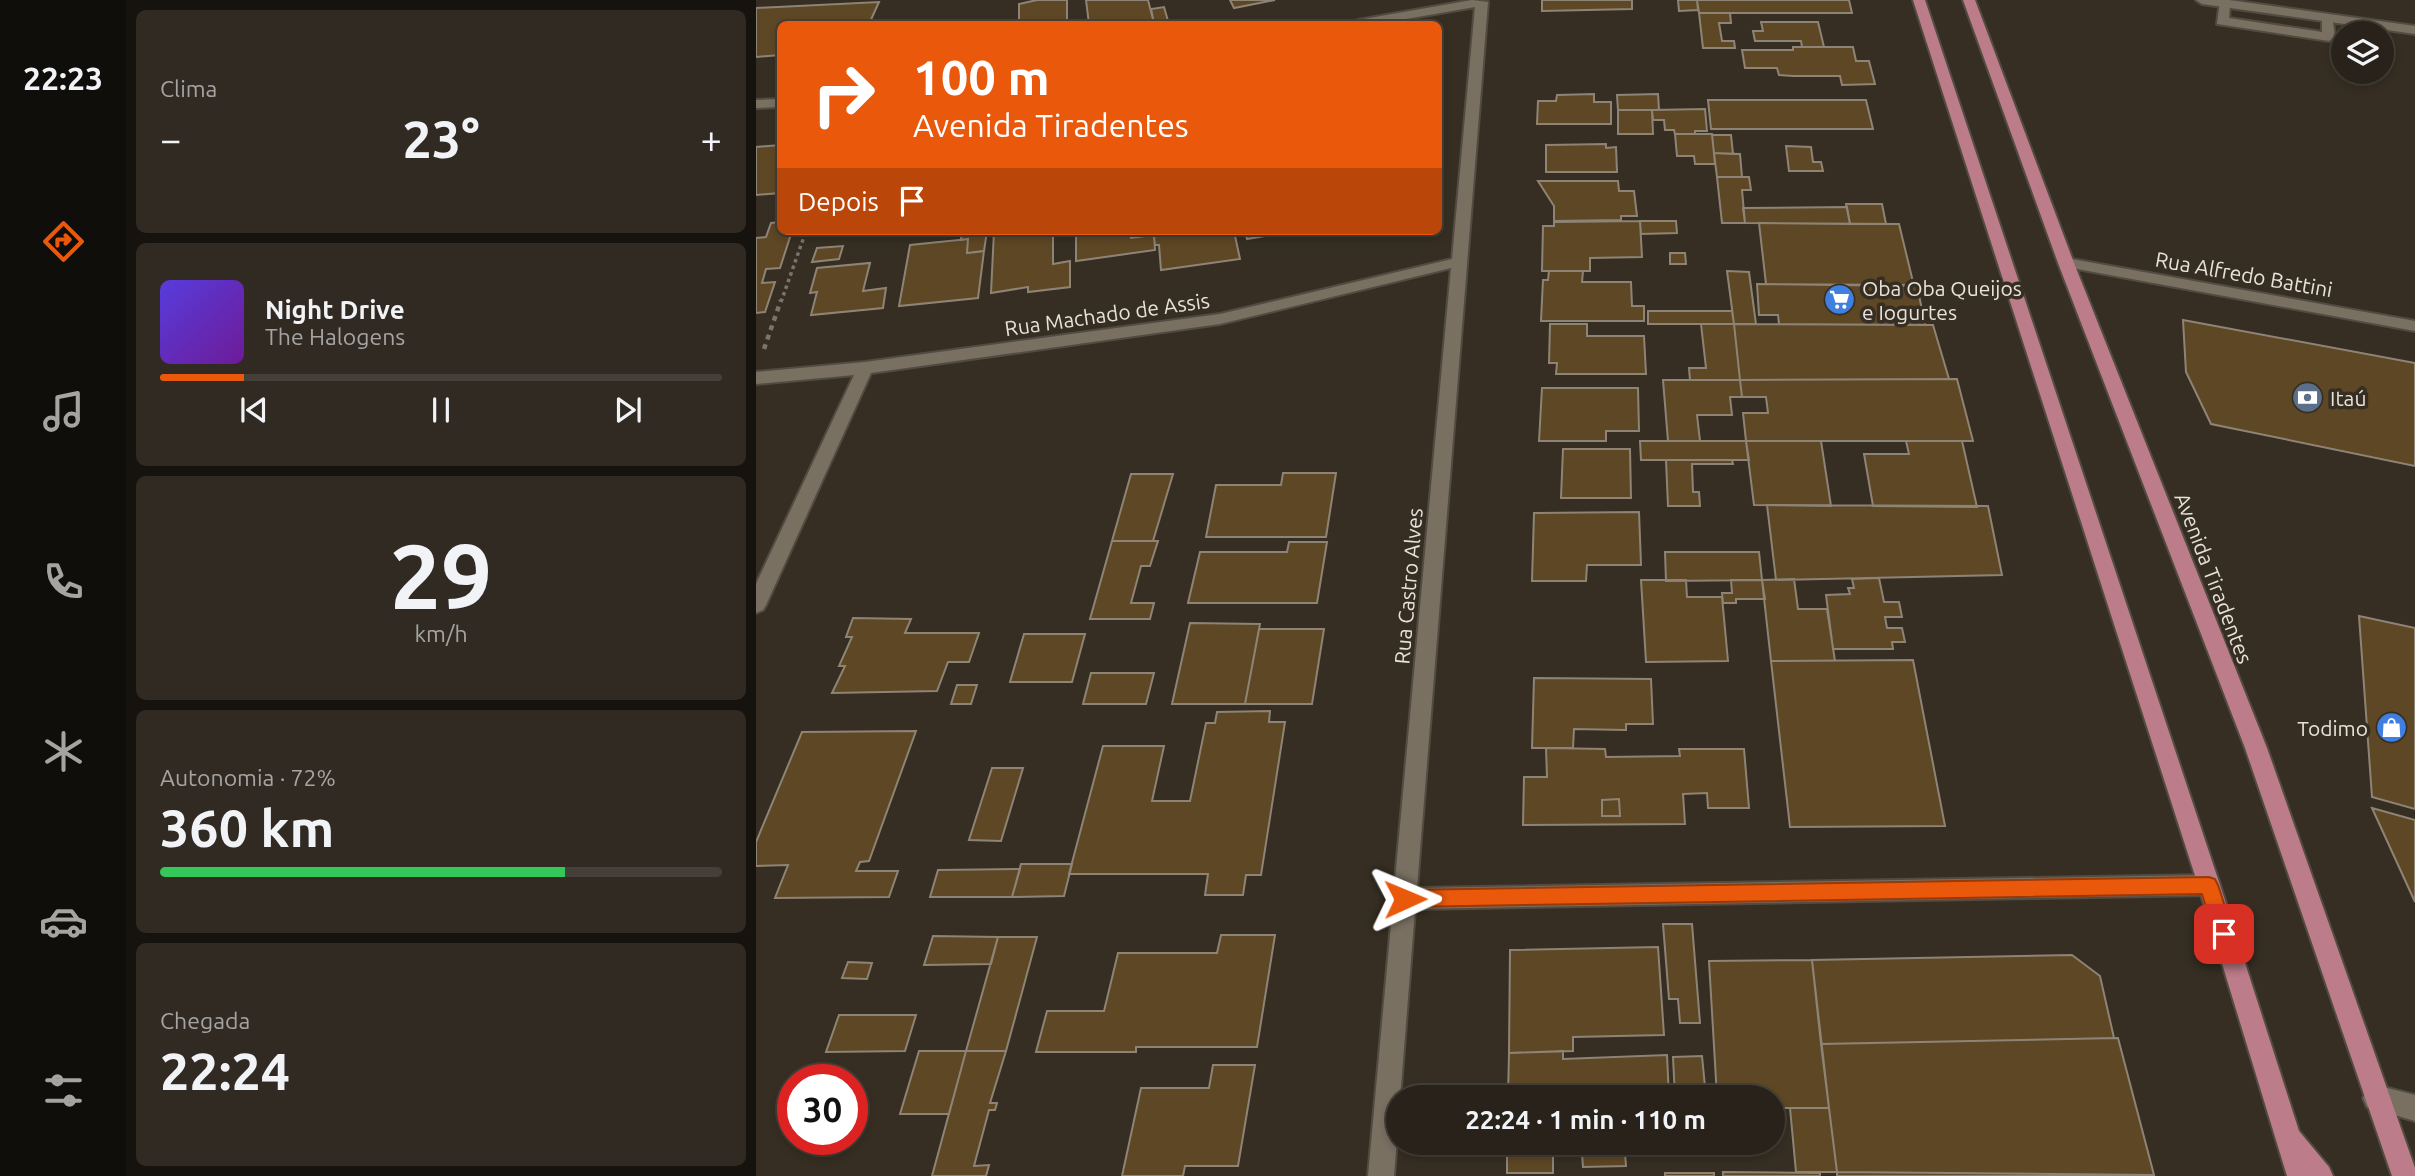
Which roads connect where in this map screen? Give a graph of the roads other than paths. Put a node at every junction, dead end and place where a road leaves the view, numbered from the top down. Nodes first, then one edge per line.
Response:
1 (1919, 0) edge
2 (1969, 0) edge
3 (2202, 0) edge
4 (1482, 1) edge
5 (2224, 1) edge
6 (2328, 18) junction
7 (1374, 21) edge
8 (2415, 30) edge
9 (777, 103) edge
10 (756, 104) edge
11 (1458, 262) junction
12 (2066, 263) junction
13 (2415, 326) edge
14 (865, 368) junction
15 (756, 378) edge
16 (756, 605) edge
17 (2209, 885) junction
18 (1405, 899) junction
19 (2376, 1098) junction
20 (2415, 1108) edge
21 (2285, 1130) junction
22 (1381, 1176) edge
23 (2300, 1176) edge
24 (2320, 1176) edge
25 (2406, 1176) edge

1 - 17 main road
2 - 12 main road, Avenida Tiradentes
3 - 5 street
4 - 7 street
4 - 11 street, Rua Castro Alves
5 - 6 street
5 - 6 street
6 - 8 street
9 - 10 street
11 - 14 street, Rua Machado de Assis
11 - 18 street, Rua Castro Alves
12 - 13 street, Rua Alfredo Battini
12 - 19 main road, Avenida Tiradentes
14 - 15 street, Rua Machado de Assis
14 - 16 street
17 - 18 street
17 - 21 main road
18 - 22 street, Rua Castro Alves
19 - 20 street
19 - 25 main road, Avenida Tiradentes
21 - 23 main road
21 - 24 main road

